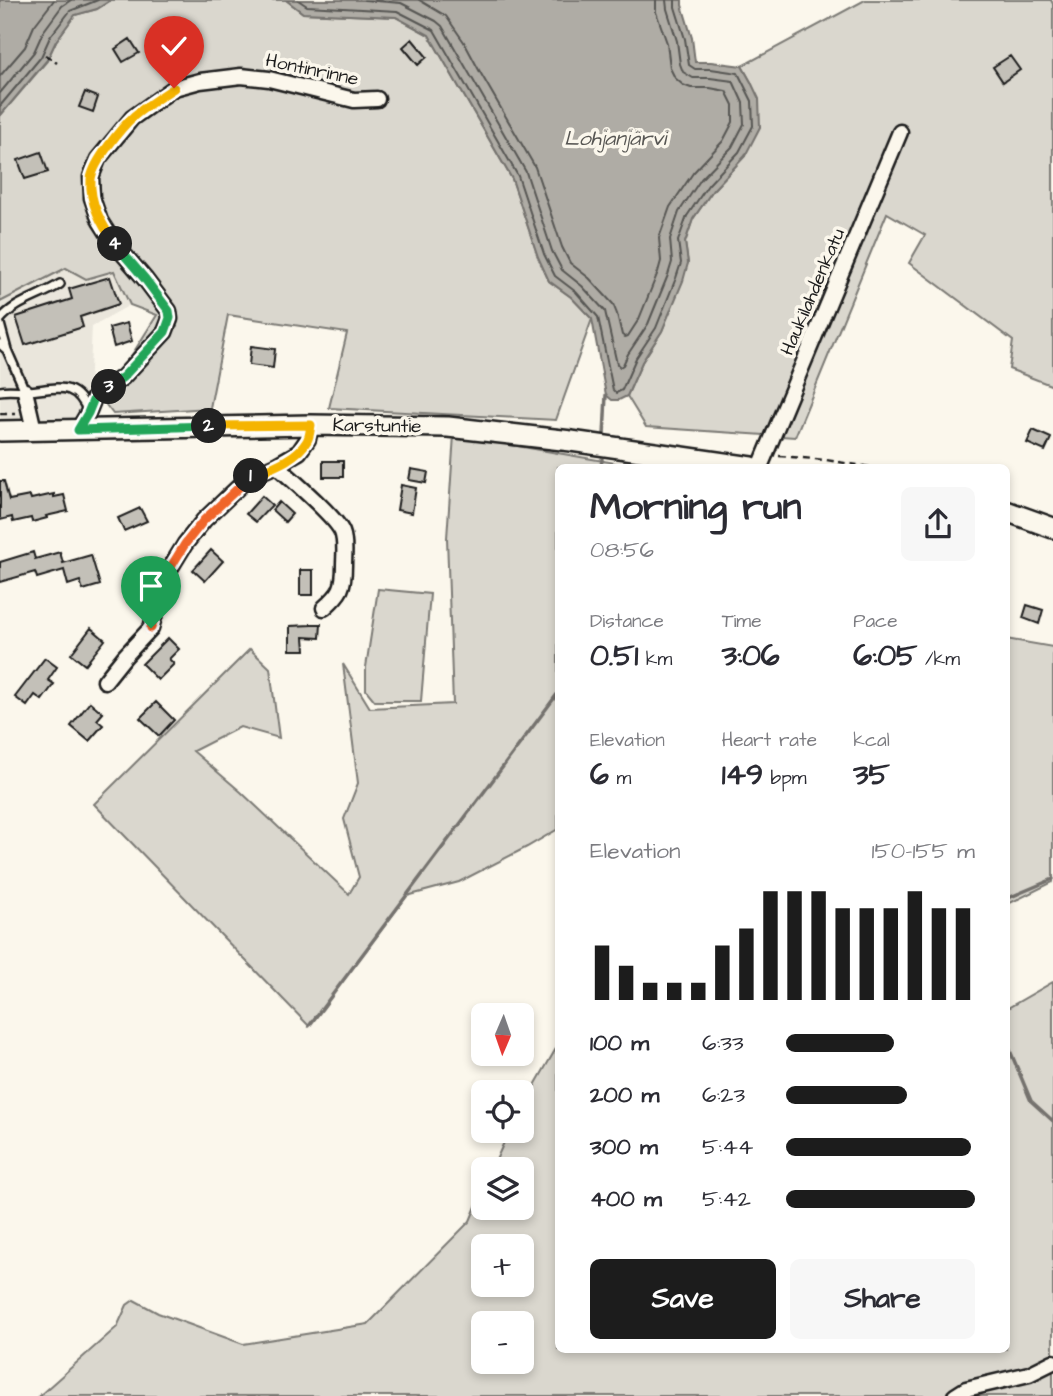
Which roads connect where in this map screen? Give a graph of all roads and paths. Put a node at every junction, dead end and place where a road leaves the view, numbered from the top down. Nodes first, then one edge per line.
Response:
1 (45, 55) dead end
2 (57, 63) dead end
3 (377, 99) dead end
4 (900, 132) dead end
5 (60, 284) dead end
6 (0, 322) edge
7 (0, 344) edge
8 (7, 350) junction
9 (0, 391) edge
10 (25, 391) junction
11 (83, 421) junction
12 (311, 425) junction
13 (34, 430) junction
14 (0, 431) edge
15 (731, 464) edge
16 (761, 464) edge
17 (276, 466) junction
18 (1010, 512) edge
19 (1053, 528) edge
20 (324, 608) dead end
21 (105, 681) dead end
22 (1053, 1363) edge
23 (955, 1396) edge

1 - 2 path
3 - 11 street, Hontinrinne
4 - 16 street, Haukilahdenkatu
5 - 6 lane
6 - 8 lane
7 - 8 lane
8 - 10 lane
9 - 10 lane
10 - 11 lane
10 - 13 street
11 - 12 street, Karstuntie
11 - 13 street, Karstuntie
12 - 15 street, Karstuntie
12 - 17 street
13 - 14 street, Karstuntie
17 - 20 street
17 - 21 street
18 - 19 street
22 - 23 street

